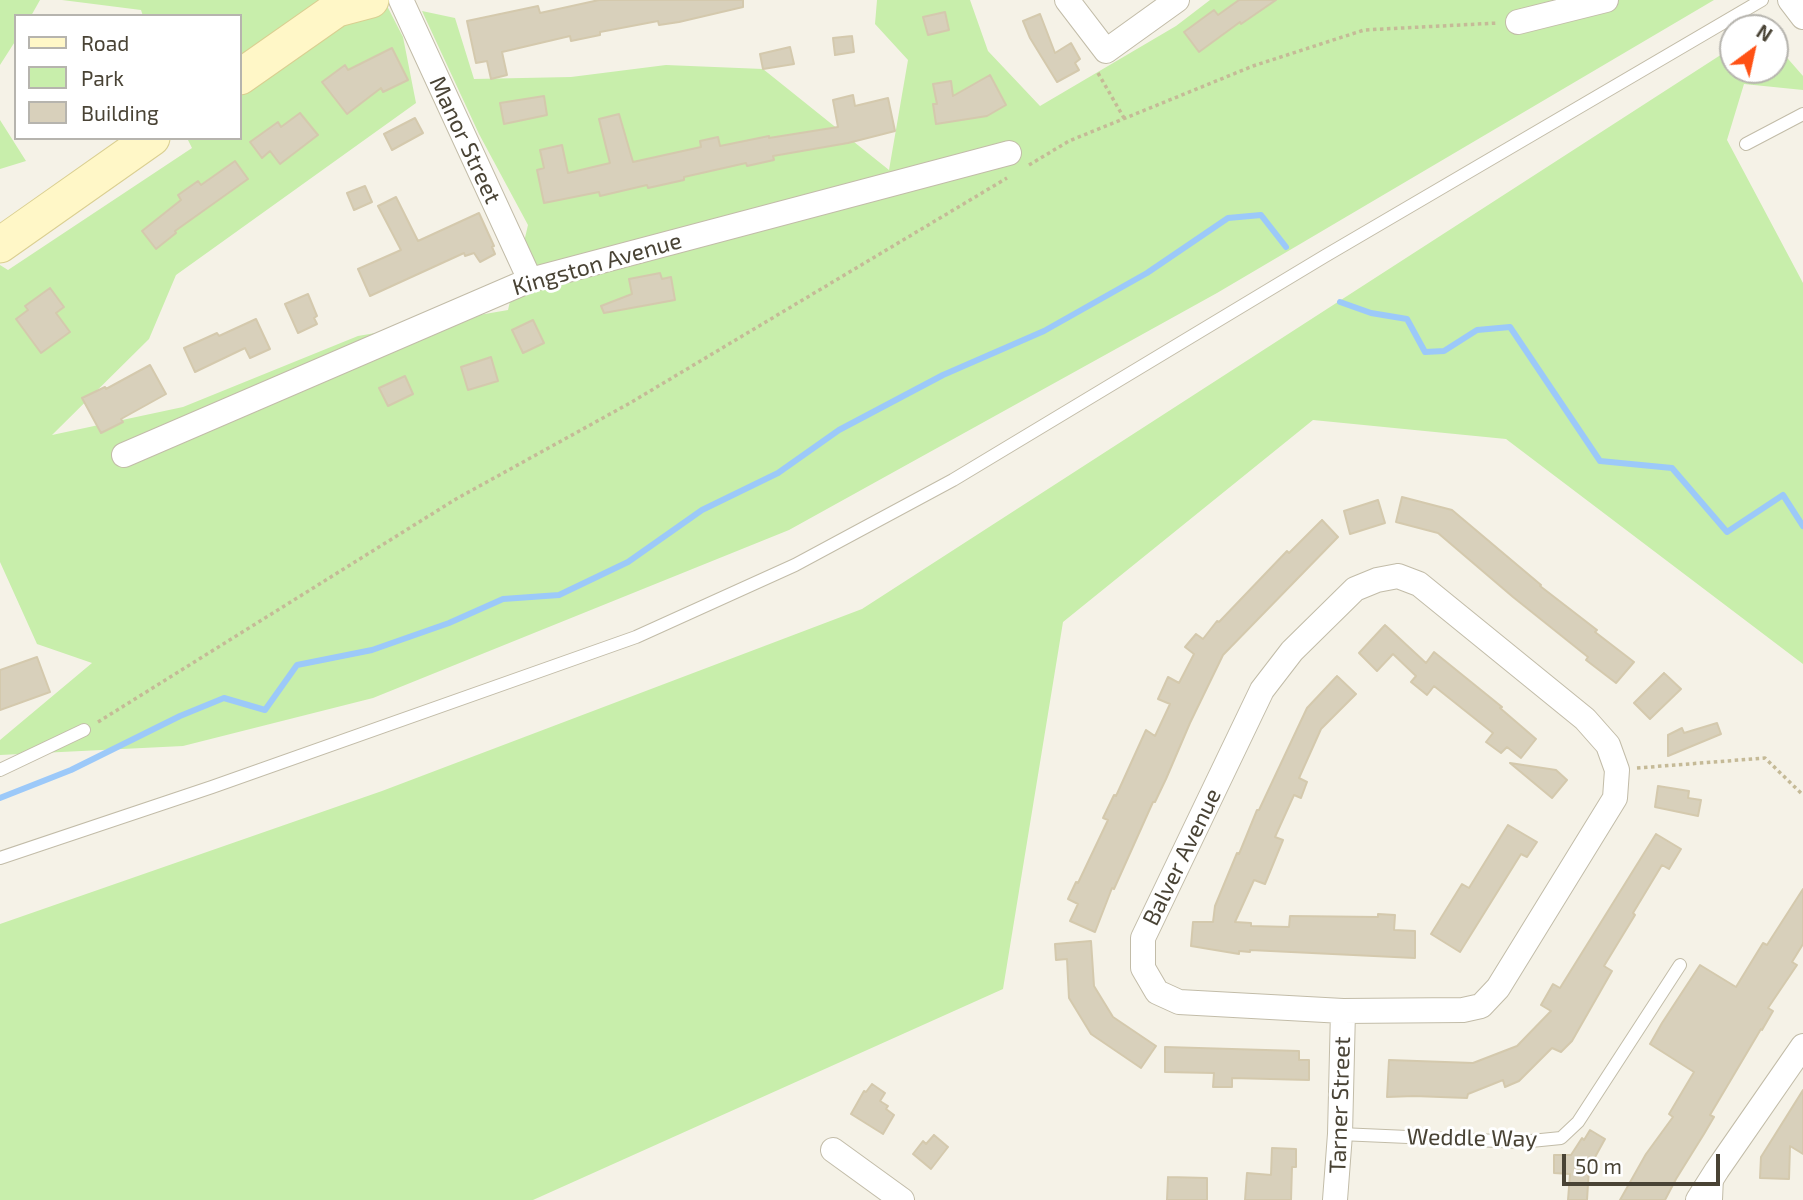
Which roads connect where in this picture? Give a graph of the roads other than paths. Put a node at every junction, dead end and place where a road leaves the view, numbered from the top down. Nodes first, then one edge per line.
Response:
1 (371, 0) edge
2 (401, 0) edge
3 (1067, 0) edge
4 (1177, 0) edge
5 (1550, 0) edge
6 (1606, 0) edge
7 (1762, 0) edge
8 (1790, 0) edge
9 (1576, 7) junction
10 (1803, 18) edge
11 (1518, 22) road end
12 (242, 76) edge
13 (1803, 114) edge
14 (149, 140) edge
15 (1746, 144) dead end
16 (1013, 166) road end
17 (0, 245) edge
18 (530, 280) junction
19 (124, 455) dead end
20 (84, 730) road end
21 (0, 770) edge
22 (0, 858) edge
23 (1680, 965) dead end
24 (1343, 1011) junction
25 (1803, 1046) edge
26 (1340, 1134) junction
27 (833, 1150) dead end
28 (1717, 1170) junction
29 (902, 1200) edge
30 (1335, 1200) edge
31 (1698, 1200) edge
32 (1716, 1200) edge

1 - 12 street
2 - 18 street, Manor Street
3 - 4 street
5 - 9 street
6 - 9 street
7 - 22 lane
8 - 10 street
9 - 11 street
13 - 15 lane
14 - 17 street
16 - 18 street, Kingston Avenue
18 - 19 street, Kingston Avenue
20 - 21 lane
23 - 26 lane, Weddle Way
24 - 24 street, Balver Avenue
24 - 26 street, Tarner Street
25 - 28 street
26 - 30 street, Tarner Street
27 - 29 street
28 - 31 street
28 - 32 lane

